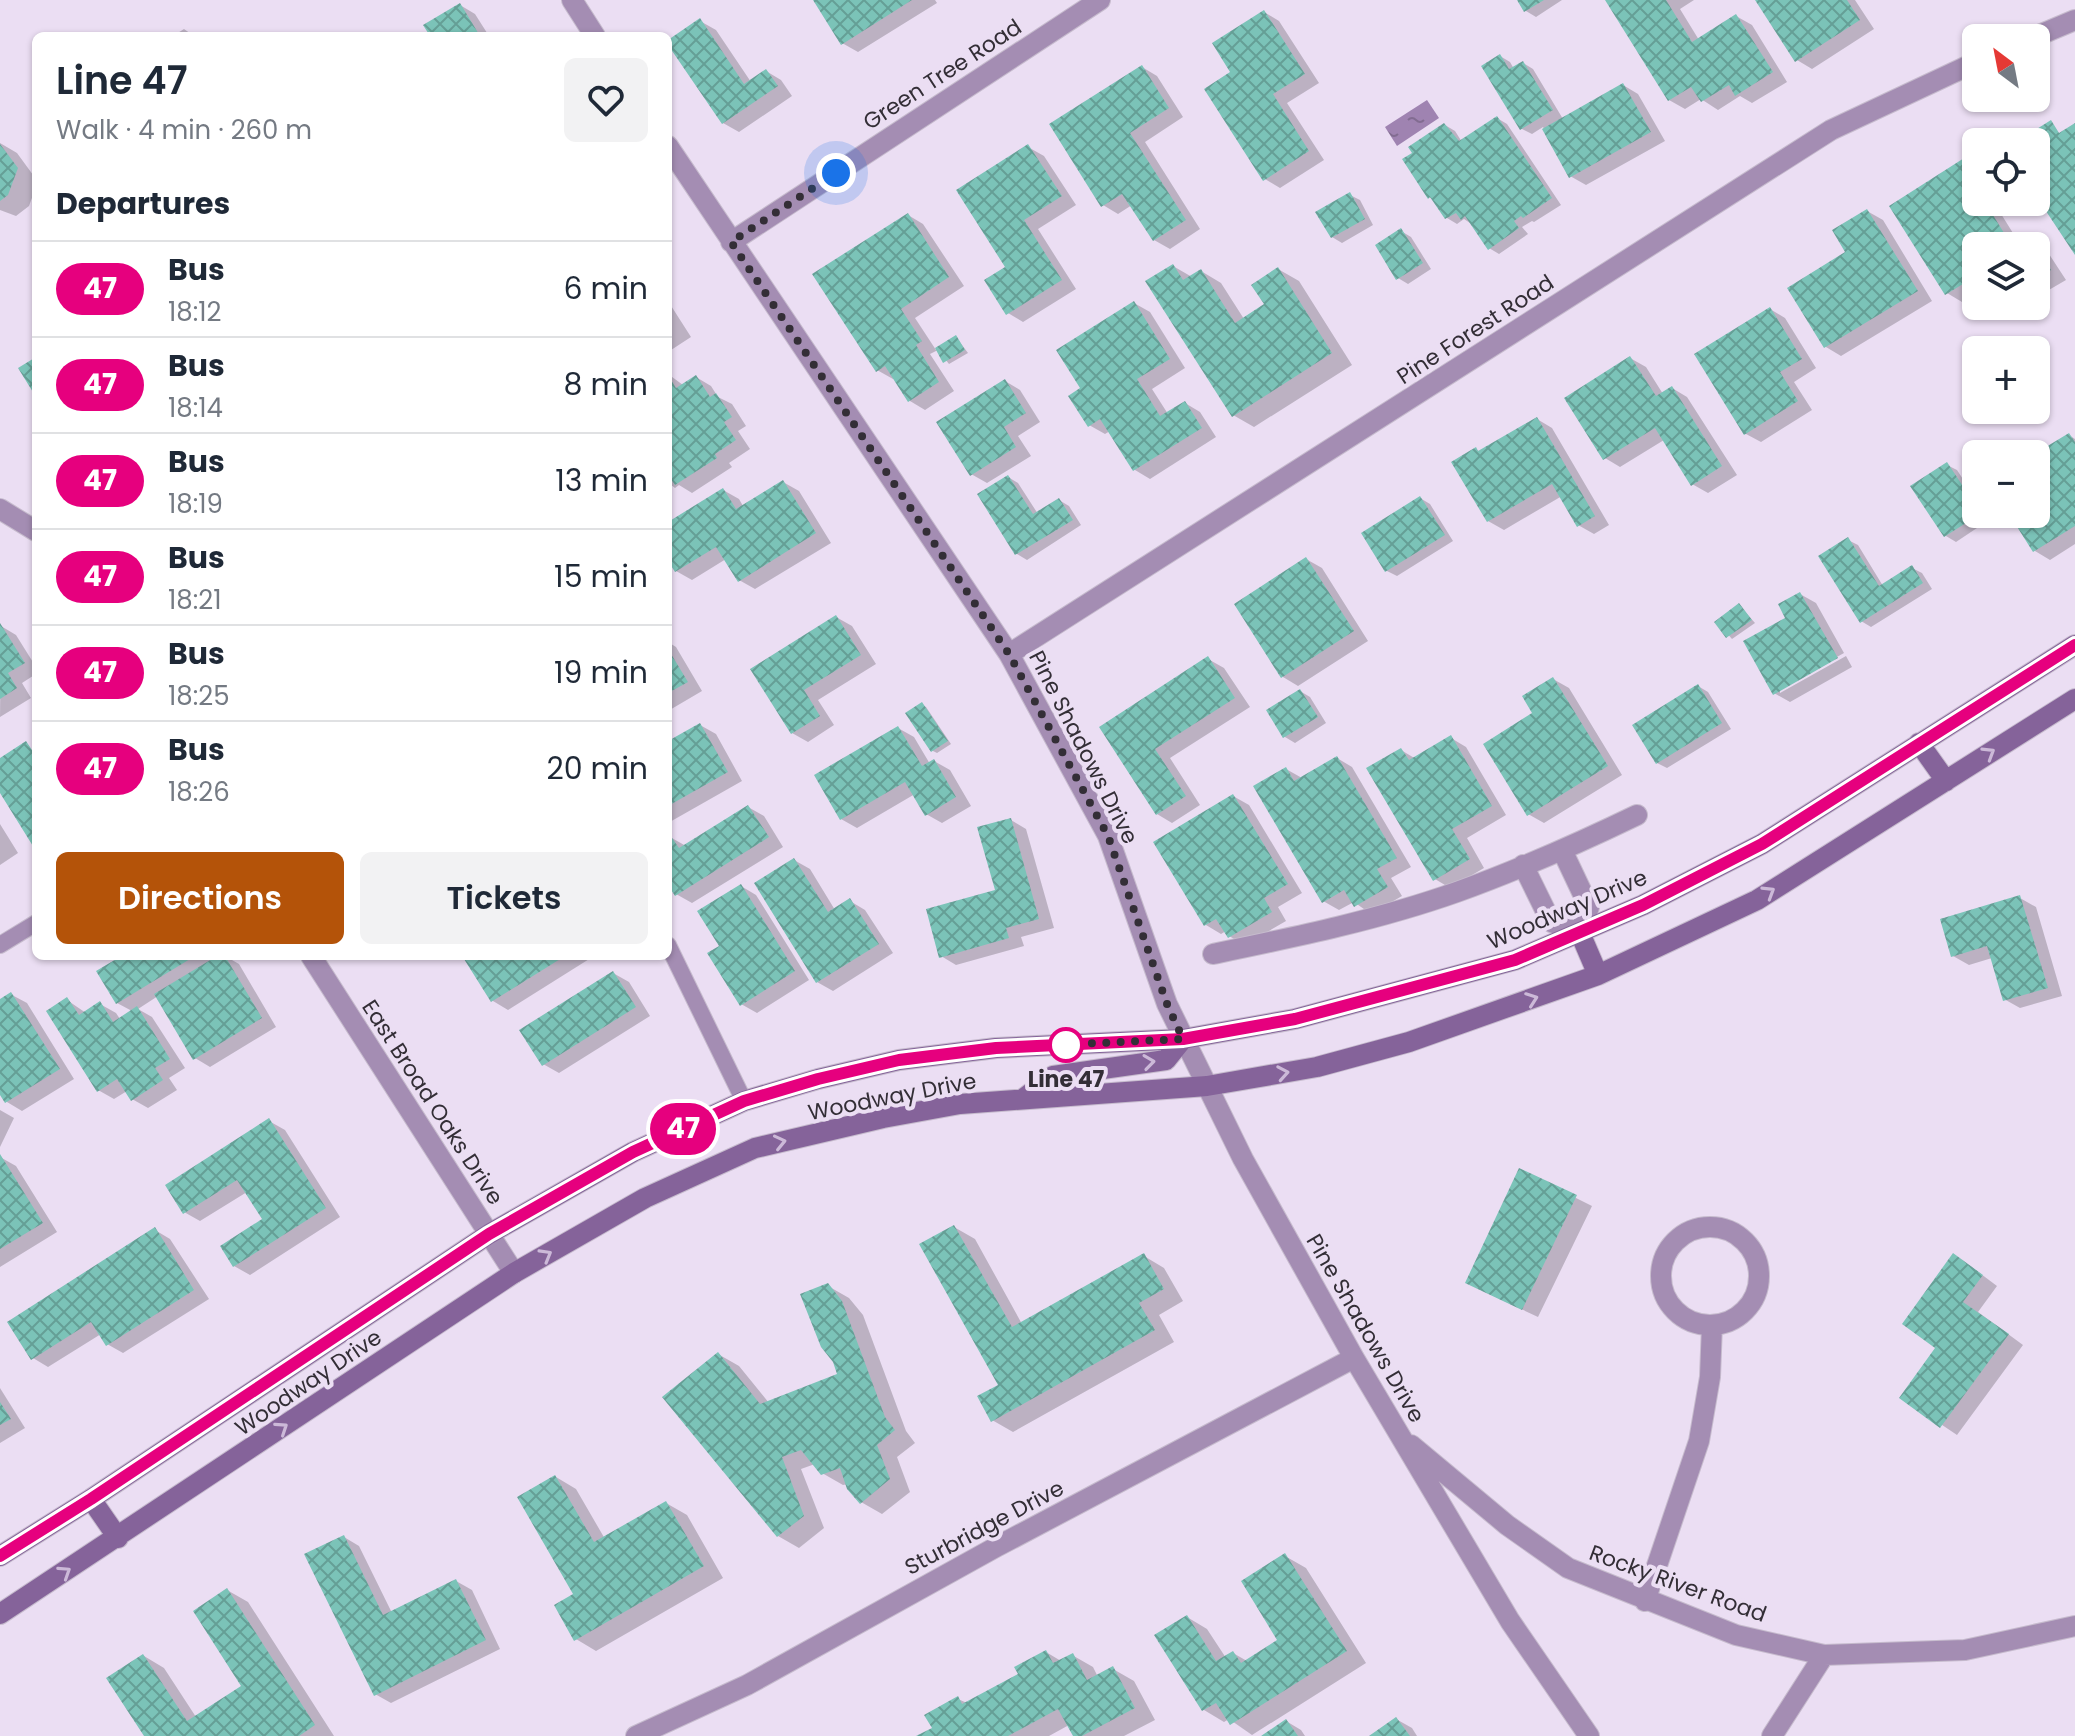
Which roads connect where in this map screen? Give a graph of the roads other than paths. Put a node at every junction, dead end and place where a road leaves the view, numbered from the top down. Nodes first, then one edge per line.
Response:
1 (572, 0) edge
2 (1100, 0) edge
3 (2075, 20) edge
4 (2050, 30) edge
5 (592, 32) edge
6 (1962, 69) edge
7 (672, 152) edge
8 (731, 242) junction
9 (0, 509) edge
10 (32, 526) edge
11 (2075, 645) edge
12 (1009, 654) junction
13 (2075, 699) edge
14 (1919, 743) junction
15 (1946, 781) junction
16 (1637, 815) dead end
17 (1562, 850) junction
18 (1523, 865) junction
19 (32, 925) edge
20 (1580, 933) junction
21 (0, 945) edge
22 (672, 953) edge
23 (1213, 954) dead end
24 (314, 960) edge
25 (1598, 975) junction
26 (1183, 1039) junction
27 (1207, 1086) junction
28 (1023, 1099) junction
29 (744, 1101) junction
30 (489, 1234) junction
31 (514, 1273) junction
32 (1712, 1325) junction
33 (1354, 1358) junction
34 (1402, 1437) junction
35 (91, 1499) junction
36 (118, 1538) junction
37 (0, 1556) edge
38 (1645, 1601) junction
39 (0, 1614) edge
40 (2075, 1626) edge
41 (1824, 1655) junction
42 (636, 1736) edge
43 (1589, 1736) edge
44 (1772, 1736) edge

1 - 5 street
2 - 8 street, Green Tree Road
3 - 4 street
6 - 12 street, Pine Forest Road
7 - 8 street, Pine Shadows Drive
8 - 12 street, Pine Shadows Drive
9 - 10 street
11 - 14 main road, Woodway Drive
12 - 26 street, Pine Shadows Drive
15 -> 13 main road, Woodway Drive
14 - 15 main road
14 - 20 main road, Woodway Drive
25 -> 15 main road, Woodway Drive
16 - 17 street
17 - 18 street
17 - 20 street
18 - 20 street
18 - 23 street
19 - 21 lane
20 - 25 main road
20 - 26 main road, Woodway Drive
22 - 29 lane
24 - 30 street, East Broad Oaks Drive
27 -> 25 main road, Woodway Drive
26 - 27 street, Pine Shadows Drive
28 -> 26 main road
26 - 29 main road, Woodway Drive
27 - 28 main road, Woodway Drive
27 - 33 street, Pine Shadows Drive
31 -> 28 main road, Woodway Drive
29 - 30 main road, Woodway Drive
30 - 31 street, East Broad Oaks Drive
30 - 35 main road, Woodway Drive
36 -> 31 main road, Woodway Drive
32 - 32 street
32 - 38 street
33 - 34 street, Pine Shadows Drive
33 - 42 street, Sturbridge Drive
34 - 38 street, Rocky River Road
34 - 43 street, Pine Shadows Drive
35 - 36 main road
35 - 37 main road, Woodway Drive
39 -> 36 main road, Woodway Drive
38 - 41 street, Rocky River Road
40 - 41 street, Rocky River Road
41 - 44 street

